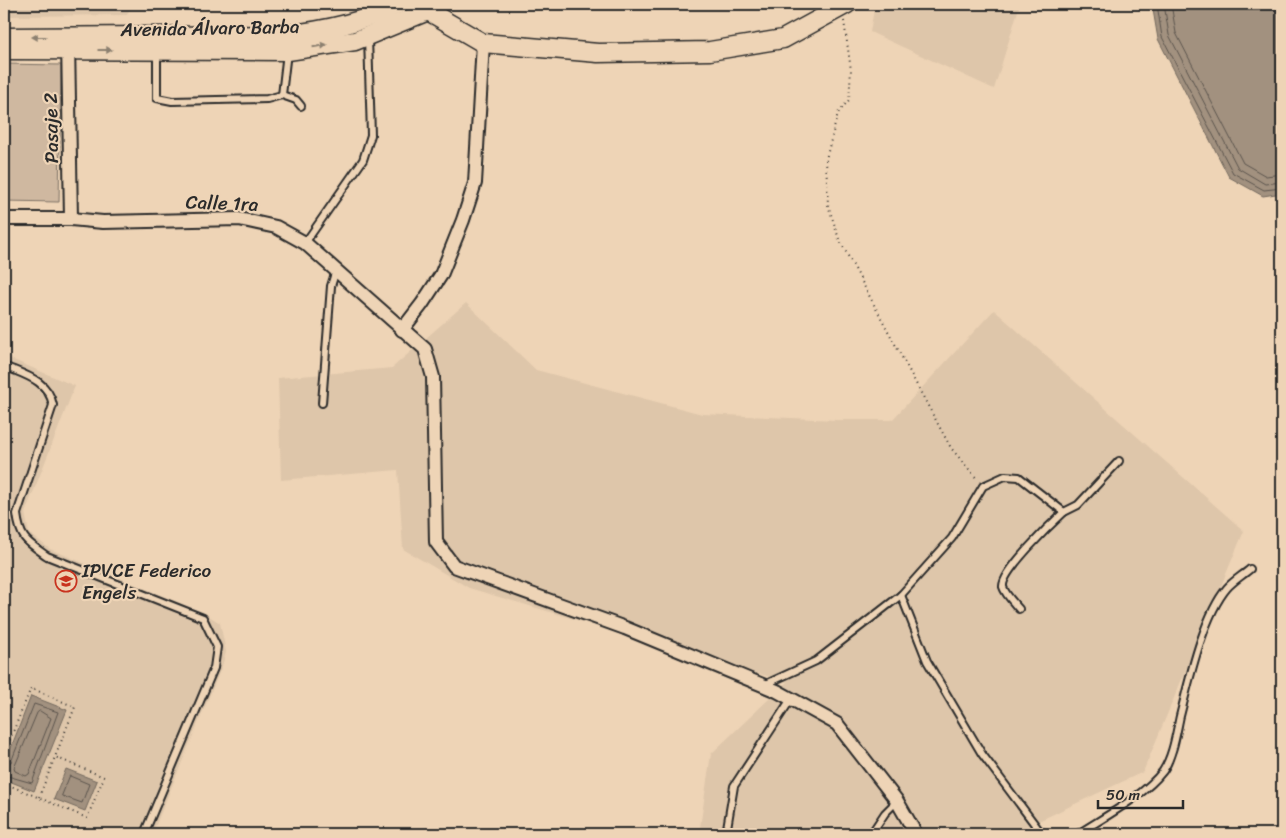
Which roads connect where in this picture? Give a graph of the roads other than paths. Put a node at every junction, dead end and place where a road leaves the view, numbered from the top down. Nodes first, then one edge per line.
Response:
1 (399, 4) edge
2 (429, 6) edge
3 (844, 6) edge
4 (368, 36) junction
5 (4, 37) edge
6 (483, 43) junction
7 (68, 44) junction
8 (4, 50) edge
9 (157, 50) junction
10 (288, 51) junction
11 (282, 95) junction
12 (302, 106) dead end
13 (4, 219) edge
14 (71, 219) junction
15 (305, 243) junction
16 (336, 270) junction
17 (402, 330) junction
18 (4, 366) edge
19 (322, 403) dead end
20 (1119, 460) dead end
21 (1064, 512) junction
22 (1250, 568) dead end
23 (901, 595) junction
24 (1019, 609) dead end
25 (763, 685) junction
26 (791, 698) junction
27 (897, 801) junction
28 (144, 834) edge
29 (726, 834) edge
30 (871, 834) edge
31 (916, 834) edge
32 (1042, 834) edge
33 (1078, 834) edge

1 - 7 main road, Avenida Álvaro Barba
2 - 4 main road, Avenida Álvaro Barba
2 - 6 main road
3 - 6 main road
10 -> 4 main road, Avenida Álvaro Barba
4 - 15 lane
7 -> 5 main road, Avenida Álvaro Barba
6 - 17 street
7 - 8 main road, Avenida Álvaro Barba
7 -> 9 main road, Avenida Álvaro Barba
7 - 14 street, Pasaje 2
9 - 10 main road, Avenida Álvaro Barba
9 - 11 lane
10 - 11 lane
11 - 12 lane
13 - 14 street, Calle 1ra
14 - 15 street, Calle 1ra
15 - 16 street, Calle 1ra
16 - 17 street, Calle 1ra
16 - 19 lane
17 - 25 street, Calle 1ra
18 - 28 lane
20 - 21 lane
21 - 23 lane
21 - 24 lane
22 - 33 lane
23 - 25 lane
23 - 32 lane
25 - 26 street
26 - 27 street
26 - 29 lane
27 - 30 lane
27 - 31 street

